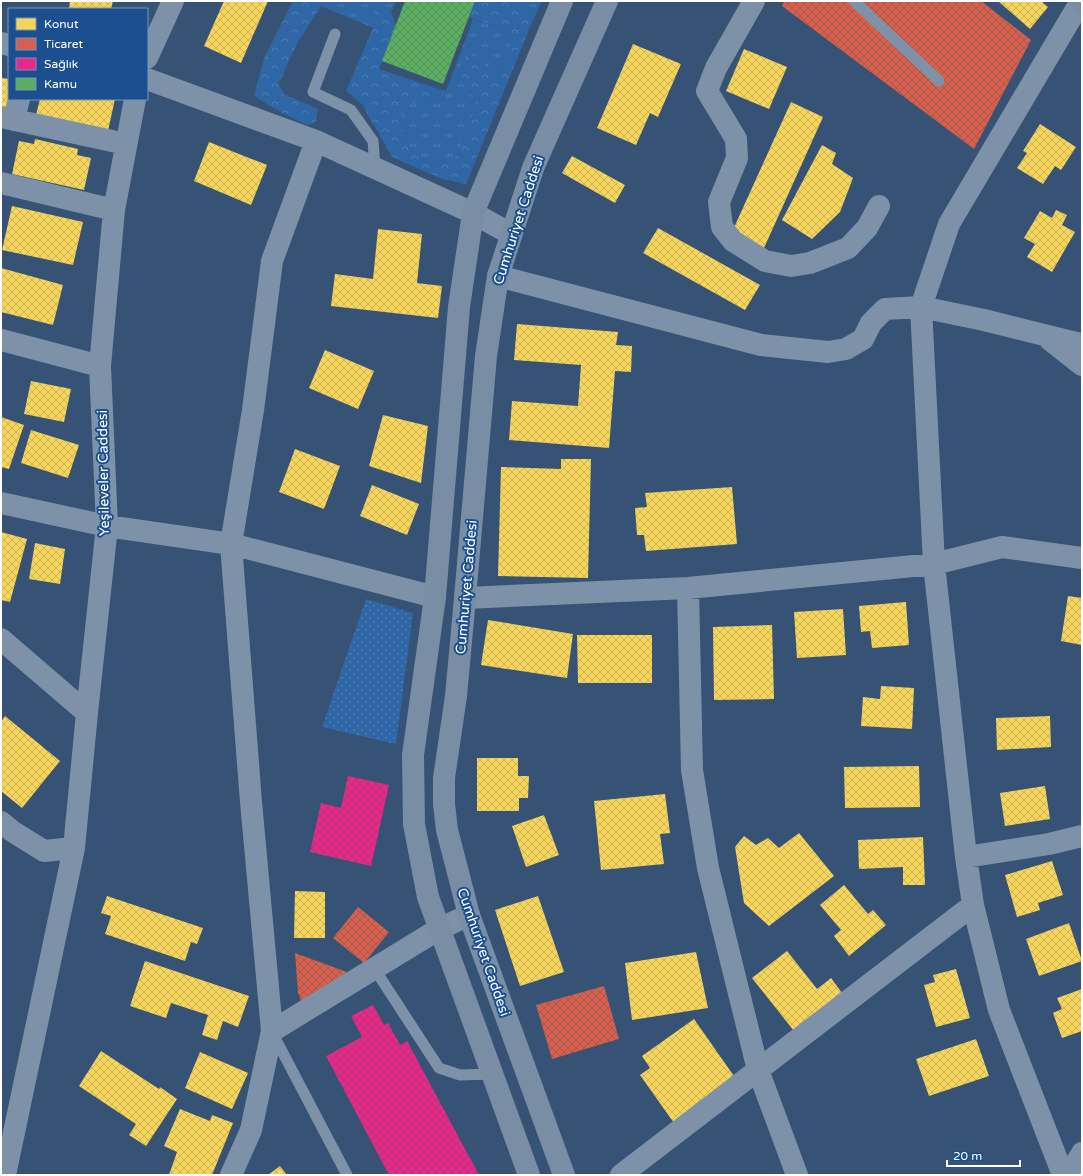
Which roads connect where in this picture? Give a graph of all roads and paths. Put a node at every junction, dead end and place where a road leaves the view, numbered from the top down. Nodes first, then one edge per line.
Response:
1 (173, 1) edge
2 (562, 1) edge
3 (607, 1) edge
4 (754, 1) edge
5 (854, 1) edge
6 (1081, 2) edge
7 (335, 34) dead end
8 (148, 56) edge
9 (148, 79) edge
10 (939, 81) dead end
11 (18, 100) edge
12 (135, 100) edge
13 (7, 118) edge
14 (316, 141) junction
15 (126, 144) junction
16 (375, 168) junction
17 (1, 183) edge
18 (879, 206) dead end
19 (114, 210) junction
20 (473, 213) junction
21 (511, 234) junction
22 (498, 276) junction
23 (921, 307) junction
24 (1045, 335) junction
25 (1, 340) edge
26 (1082, 344) edge
27 (1082, 365) edge
28 (100, 366) junction
29 (1, 503) edge
30 (107, 526) junction
31 (231, 544) junction
32 (1082, 558) edge
33 (934, 564) junction
34 (688, 588) junction
35 (435, 596) junction
36 (465, 598) junction
37 (1, 639) edge
38 (87, 713) junction
39 (1, 822) edge
40 (1082, 836) edge
41 (74, 848) junction
42 (966, 857) junction
43 (973, 905) junction
44 (469, 915) junction
45 (439, 929) junction
46 (374, 968) junction
47 (272, 1031) junction
48 (758, 1070) junction
49 (492, 1074) junction
50 (1082, 1153) edge
51 (1082, 1171) edge
52 (5, 1175) edge
53 (231, 1175) edge
54 (347, 1175) edge
55 (529, 1175) edge
56 (564, 1175) edge
57 (621, 1175) edge
58 (798, 1175) edge
59 (1063, 1175) edge
60 (1068, 1175) edge
61 (1075, 1175) edge

1 - 8 street
2 - 20 main road
3 - 21 main road, Cumhuriyet Caddesi
4 - 18 street
5 - 10 lane
6 - 23 street
7 - 16 lane
9 - 14 street
11 - 13 street
12 - 15 street, Yeşileveler Caddesi
13 - 15 street
14 - 16 street
14 - 31 street
15 - 19 street, Yeşileveler Caddesi
16 - 20 street
17 - 19 street
19 - 28 street, Yeşileveler Caddesi
20 - 21 street
20 - 35 main road
21 - 22 main road, Cumhuriyet Caddesi
22 - 23 street
22 - 36 main road, Cumhuriyet Caddesi
23 - 24 street
23 - 33 street
24 - 26 street
24 - 27 street
25 - 28 street
28 - 30 street, Yeşileveler Caddesi
29 - 30 street
30 - 31 street
30 - 38 street, Yeşileveler Caddesi
31 - 35 street
31 - 47 street
32 - 33 street
33 - 34 street
33 - 42 street
34 - 36 street
34 - 48 street
35 - 45 main road
36 - 44 main road, Cumhuriyet Caddesi
37 - 38 street
38 - 41 street, Yeşileveler Caddesi
39 - 41 street
40 - 42 street
41 - 52 street, Yeşileveler Caddesi
42 - 43 street
43 - 48 street
43 - 59 street
44 - 45 street
44 - 56 main road, Cumhuriyet Caddesi
45 - 46 street
45 - 49 main road
46 - 47 street
46 - 49 lane
47 - 53 street
47 - 54 lane
48 - 57 street
48 - 58 street
49 - 55 main road
50 - 60 street
51 - 61 street

